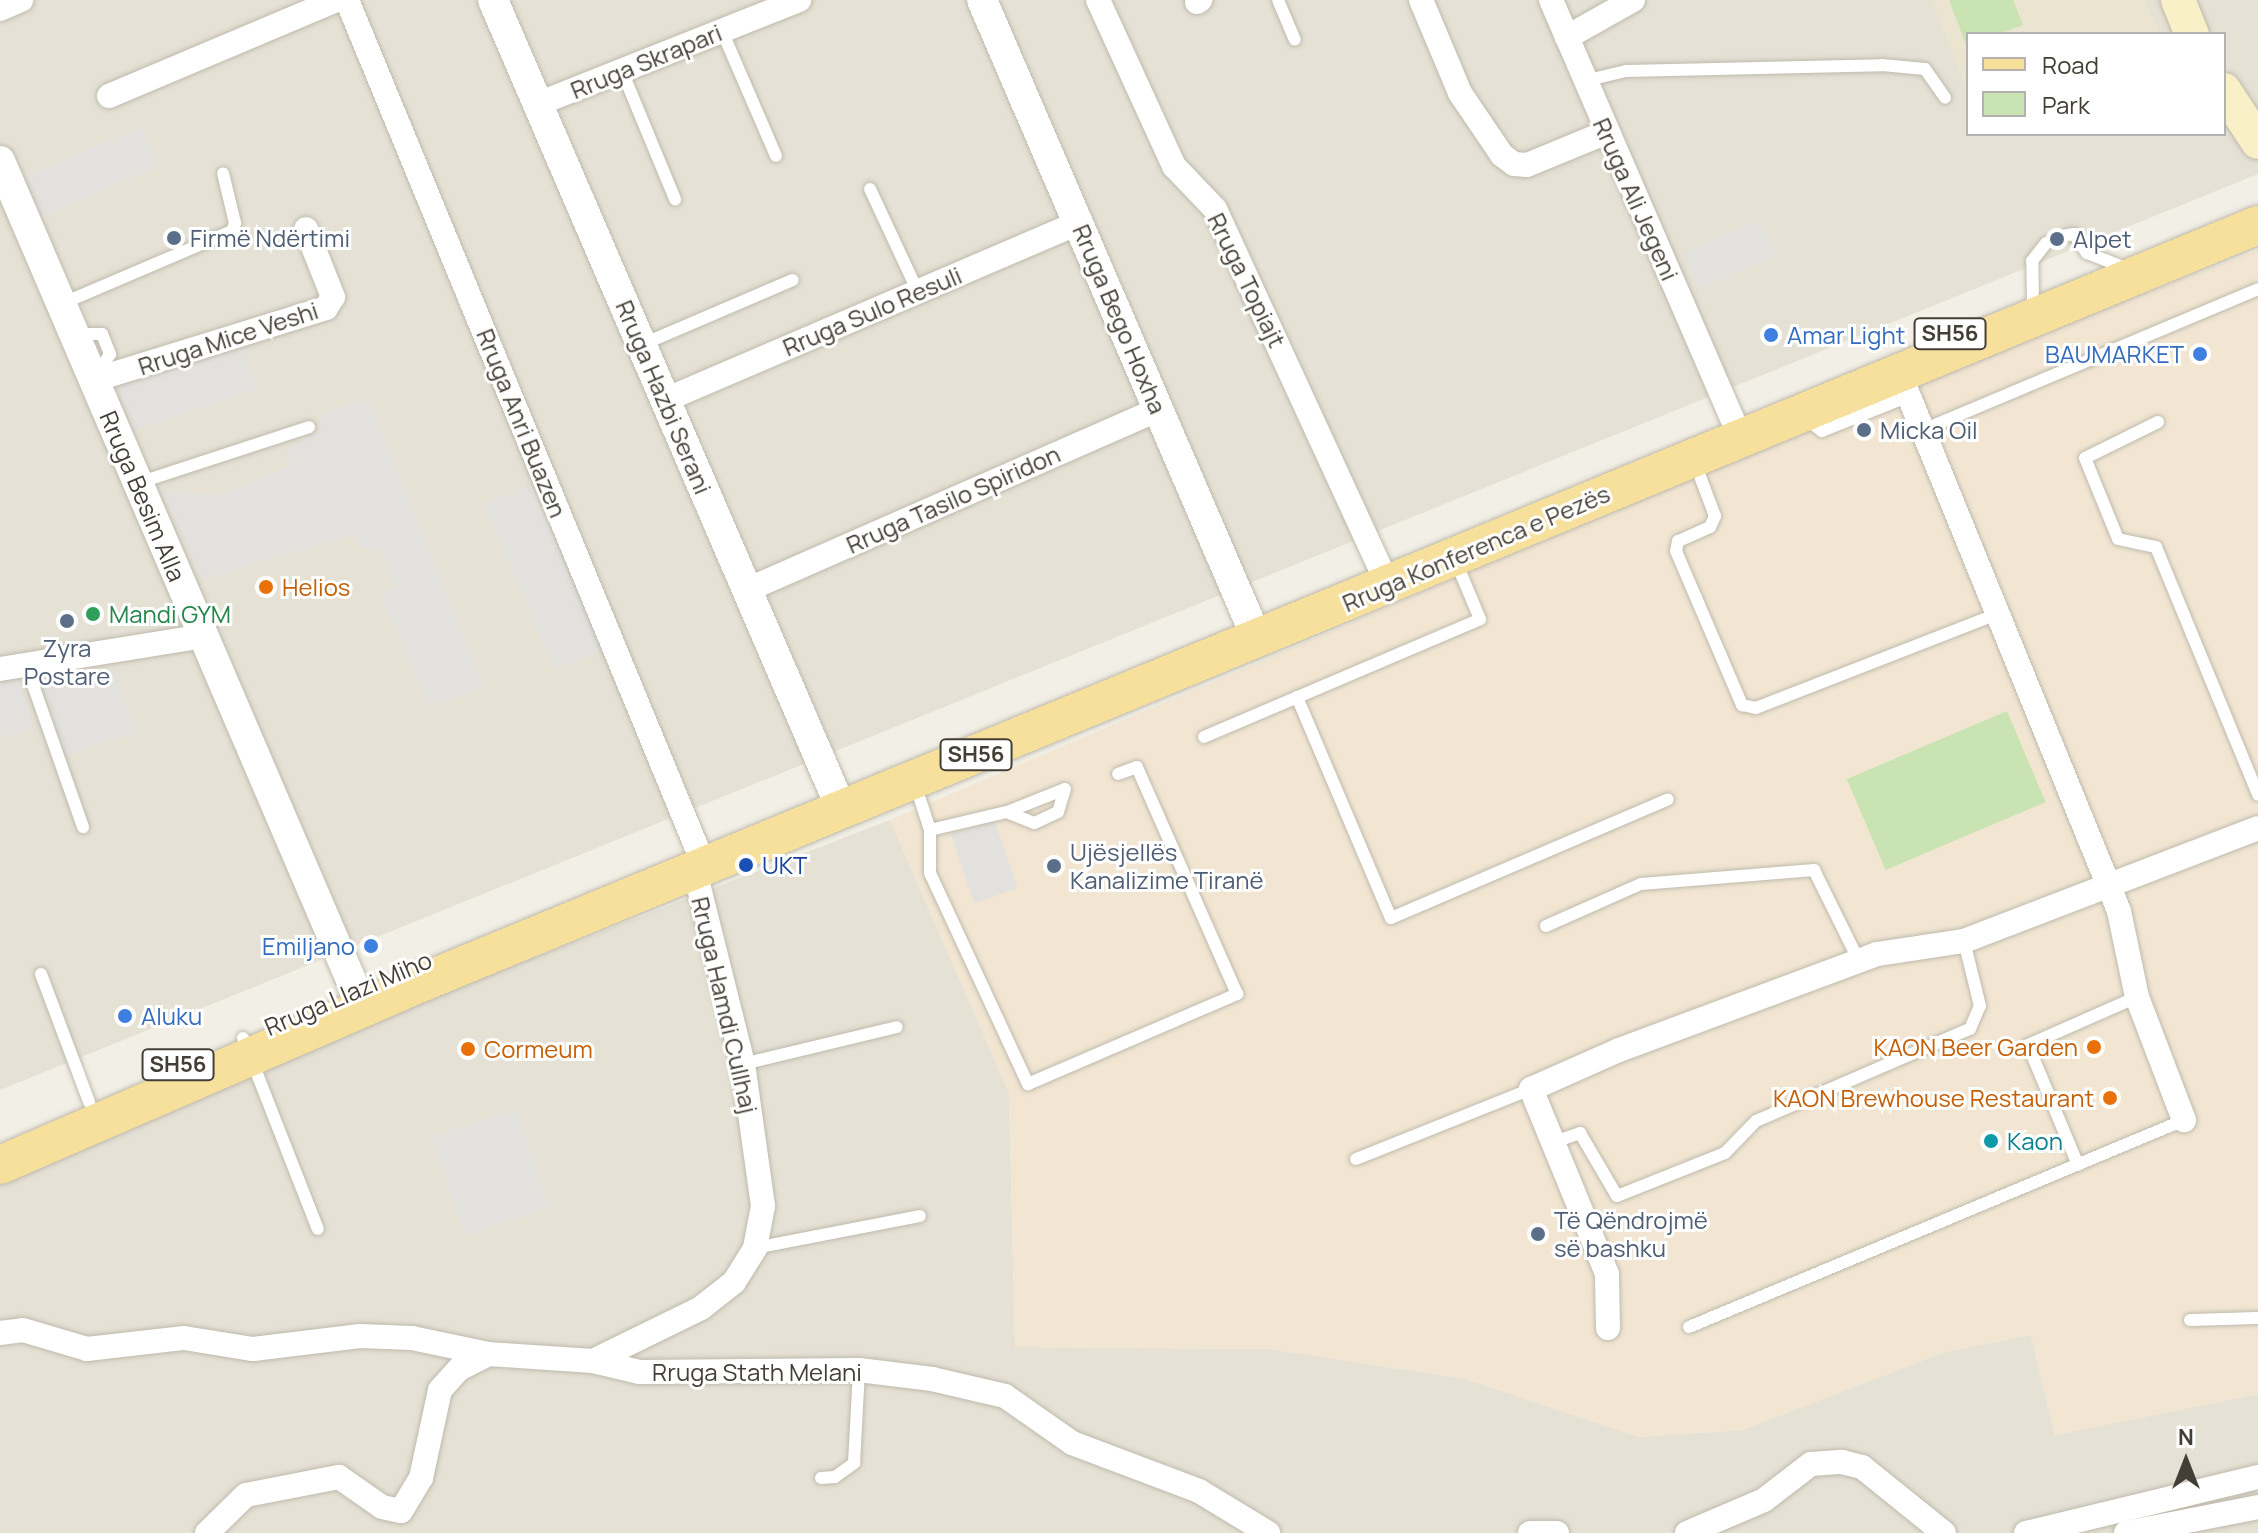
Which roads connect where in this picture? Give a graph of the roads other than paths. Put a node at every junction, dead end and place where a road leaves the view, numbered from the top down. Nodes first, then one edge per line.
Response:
1 (21, 0) edge
2 (336, 0) edge
3 (347, 0) edge
4 (493, 0) edge
5 (799, 0) edge
6 (982, 0) edge
7 (1098, 0) edge
8 (1278, 0) edge
9 (1421, 0) edge
10 (1551, 0) edge
11 (1631, 0) edge
12 (2178, 0) edge
13 (0, 9) edge
14 (722, 31) junction
15 (2191, 32) edge
16 (1567, 37) junction
17 (1295, 40) dead end
18 (622, 71) junction
19 (1584, 81) junction
20 (2226, 93) edge
21 (109, 96) dead end
22 (1945, 98) dead end
23 (538, 104) junction
24 (1607, 132) junction
25 (2258, 142) edge
26 (776, 156) dead end
27 (0, 161) edge
28 (223, 173) dead end
29 (870, 189) dead end
30 (675, 199) dead end
31 (9, 205) edge
32 (2258, 207) edge
33 (1078, 223) junction
34 (2258, 225) edge
35 (306, 229) dead end
36 (2067, 235) dead end
37 (2046, 243) dead end
38 (2118, 265) junction
39 (793, 280) dead end
40 (2258, 289) edge
41 (918, 292) junction
42 (2033, 300) junction
43 (61, 304) junction
44 (641, 345) junction
45 (94, 380) junction
46 (1904, 384) junction
47 (665, 400) junction
48 (1159, 409) junction
49 (2158, 422) dead end
50 (1735, 425) junction
51 (309, 427) dead end
52 (1923, 430) junction
53 (1693, 457) junction
54 (138, 483) junction
55 (1455, 559) junction
56 (1381, 570) junction
57 (747, 590) junction
58 (1997, 614) junction
59 (1254, 632) junction
60 (203, 636) junction
61 (26, 665) junction
62 (0, 669) edge
63 (1297, 697) junction
64 (1204, 737) dead end
65 (1118, 774) dead end
66 (913, 780) junction
67 (835, 794) junction
68 (2258, 795) edge
69 (1668, 799) dead end
70 (1007, 812) dead end
71 (83, 827) dead end
72 (2258, 828) edge
73 (930, 830) junction
74 (696, 859) junction
75 (2108, 884) junction
76 (1546, 926) dead end
77 (1964, 941) junction
78 (1859, 961) junction
79 (41, 974) dead end
80 (2137, 997) junction
81 (359, 999) junction
82 (897, 1027) dead end
83 (247, 1048) junction
84 (743, 1064) junction
85 (1531, 1089) junction
86 (89, 1102) junction
87 (2184, 1120) joint
88 (1554, 1142) junction
89 (1, 1154) edge
90 (1356, 1159) dead end
91 (2078, 1165) junction
92 (920, 1216) dead end
93 (318, 1229) dead end
94 (755, 1248) junction
95 (2258, 1318) edge
96 (2190, 1320) dead end
97 (1689, 1327) dead end
98 (1608, 1328) dead end
99 (0, 1333) edge
100 (488, 1354) junction
101 (593, 1361) junction
102 (859, 1370) junction
103 (2258, 1477) edge
104 (821, 1478) dead end
105 (2258, 1507) edge
106 (207, 1533) edge
107 (1268, 1533) edge
108 (1530, 1533) edge
109 (1557, 1533) edge
110 (1687, 1533) edge
111 (1944, 1533) edge
112 (2026, 1533) edge
113 (2126, 1533) edge

1 - 13 street
2 - 21 street
3 - 74 street, Rruga Anri Buazen
4 - 23 street, Rruga Hazbi Serani
5 - 14 street, Rruga Skrapari
6 - 33 street, Rruga Bego Hoxha
7 - 56 street, Rruga Topiajt
8 - 17 lane
9 - 24 street
10 - 16 street, Rruga Ali Jegeni
11 - 16 street
12 - 15 main road
14 - 18 street, Rruga Skrapari
14 - 26 lane
16 - 19 street, Rruga Ali Jegeni
18 - 23 street, Rruga Skrapari
18 - 30 lane
19 - 22 lane
19 - 24 street, Rruga Ali Jegeni
20 - 25 main road
23 - 44 street, Rruga Hazbi Serani
24 - 50 street, Rruga Ali Jegeni
27 - 31 street, Rruga Besim Alla
28 - 43 lane
29 - 41 lane
31 - 43 street, Rruga Besim Alla
32 - 38 main road, Rruga Konferenca e Pezës / SH56
33 - 41 street, Rruga Sulo Resuli
33 - 48 street, Rruga Bego Hoxha
34 - 46 main road, Rruga Konferenca e Pezës / SH56
35 - 45 street, Rruga Mice Veshi
36 - 38 lane
37 - 42 lane
38 - 42 main road, Rruga Konferenca e Pezës / SH56
39 - 44 lane
40 - 52 lane
41 - 47 street, Rruga Sulo Resuli
42 - 50 main road, Rruga Konferenca e Pezës / SH56
43 - 45 street, Rruga Besim Alla
44 - 47 street, Rruga Hazbi Serani
45 - 54 street, Rruga Besim Alla
46 - 52 street
46 - 53 main road, Rruga Konferenca e Pezës / SH56
47 - 57 street, Rruga Hazbi Serani
48 - 57 street, Rruga Tasilo Spiridon
48 - 59 street, Rruga Bego Hoxha
49 - 68 lane
50 - 56 main road, Rruga Konferenca e Pezës / SH56
51 - 54 lane
52 - 58 street
53 - 55 main road, Rruga Konferenca e Pezës / SH56
53 - 58 lane
54 - 60 street, Rruga Besim Alla
55 - 59 main road, Rruga Konferenca e Pezës / SH56
55 - 63 lane
56 - 59 main road, Rruga Konferenca e Pezës / SH56
57 - 67 street, Rruga Hazbi Serani
58 - 75 street
59 - 66 main road, Rruga Konferenca e Pezës / SH56
59 - 67 main road, Rruga Konferenca e Pezës / SH56
60 - 61 street
60 - 81 street, Rruga Besim Alla
61 - 62 street
61 - 71 lane
63 - 64 lane
63 - 69 lane
65 - 73 lane
66 - 73 lane
66 - 74 main road, Rruga Konferenca e Pezës / SH56
67 - 74 main road, Rruga Konferenca e Pezës / SH56
70 - 73 lane
72 - 75 street
74 - 81 main road, Rruga Llazi Miho / SH56
74 - 84 street, Rruga Hamdi Cullhaj
75 - 77 street
75 - 80 street
76 - 78 lane
77 - 78 street
77 - 88 lane
78 - 85 street
79 - 86 lane
80 - 87 street
80 - 91 lane
81 - 83 main road, Rruga Llazi Miho / SH56
82 - 84 lane
83 - 86 main road, Rruga Llazi Miho / SH56
83 - 89 main road, Rruga Llazi Miho / SH56
83 - 93 lane
84 - 94 street, Rruga Hamdi Cullhaj
85 - 88 street
85 - 90 lane
86 - 89 main road, Rruga Llazi Miho / SH56
87 - 91 lane
88 - 98 street
91 - 97 lane
92 - 94 lane
94 - 101 street, Rruga Hamdi Cullhaj
95 - 96 lane
99 - 100 street, Rruga Hamdi Cullhaj
100 - 101 street, Rruga Hamdi Cullhaj
100 - 106 street
101 - 102 street, Rruga Stath Melani
102 - 104 lane
102 - 107 street, Rruga Stath Melani
103 - 112 street
105 - 113 street
108 - 109 street
110 - 111 street

